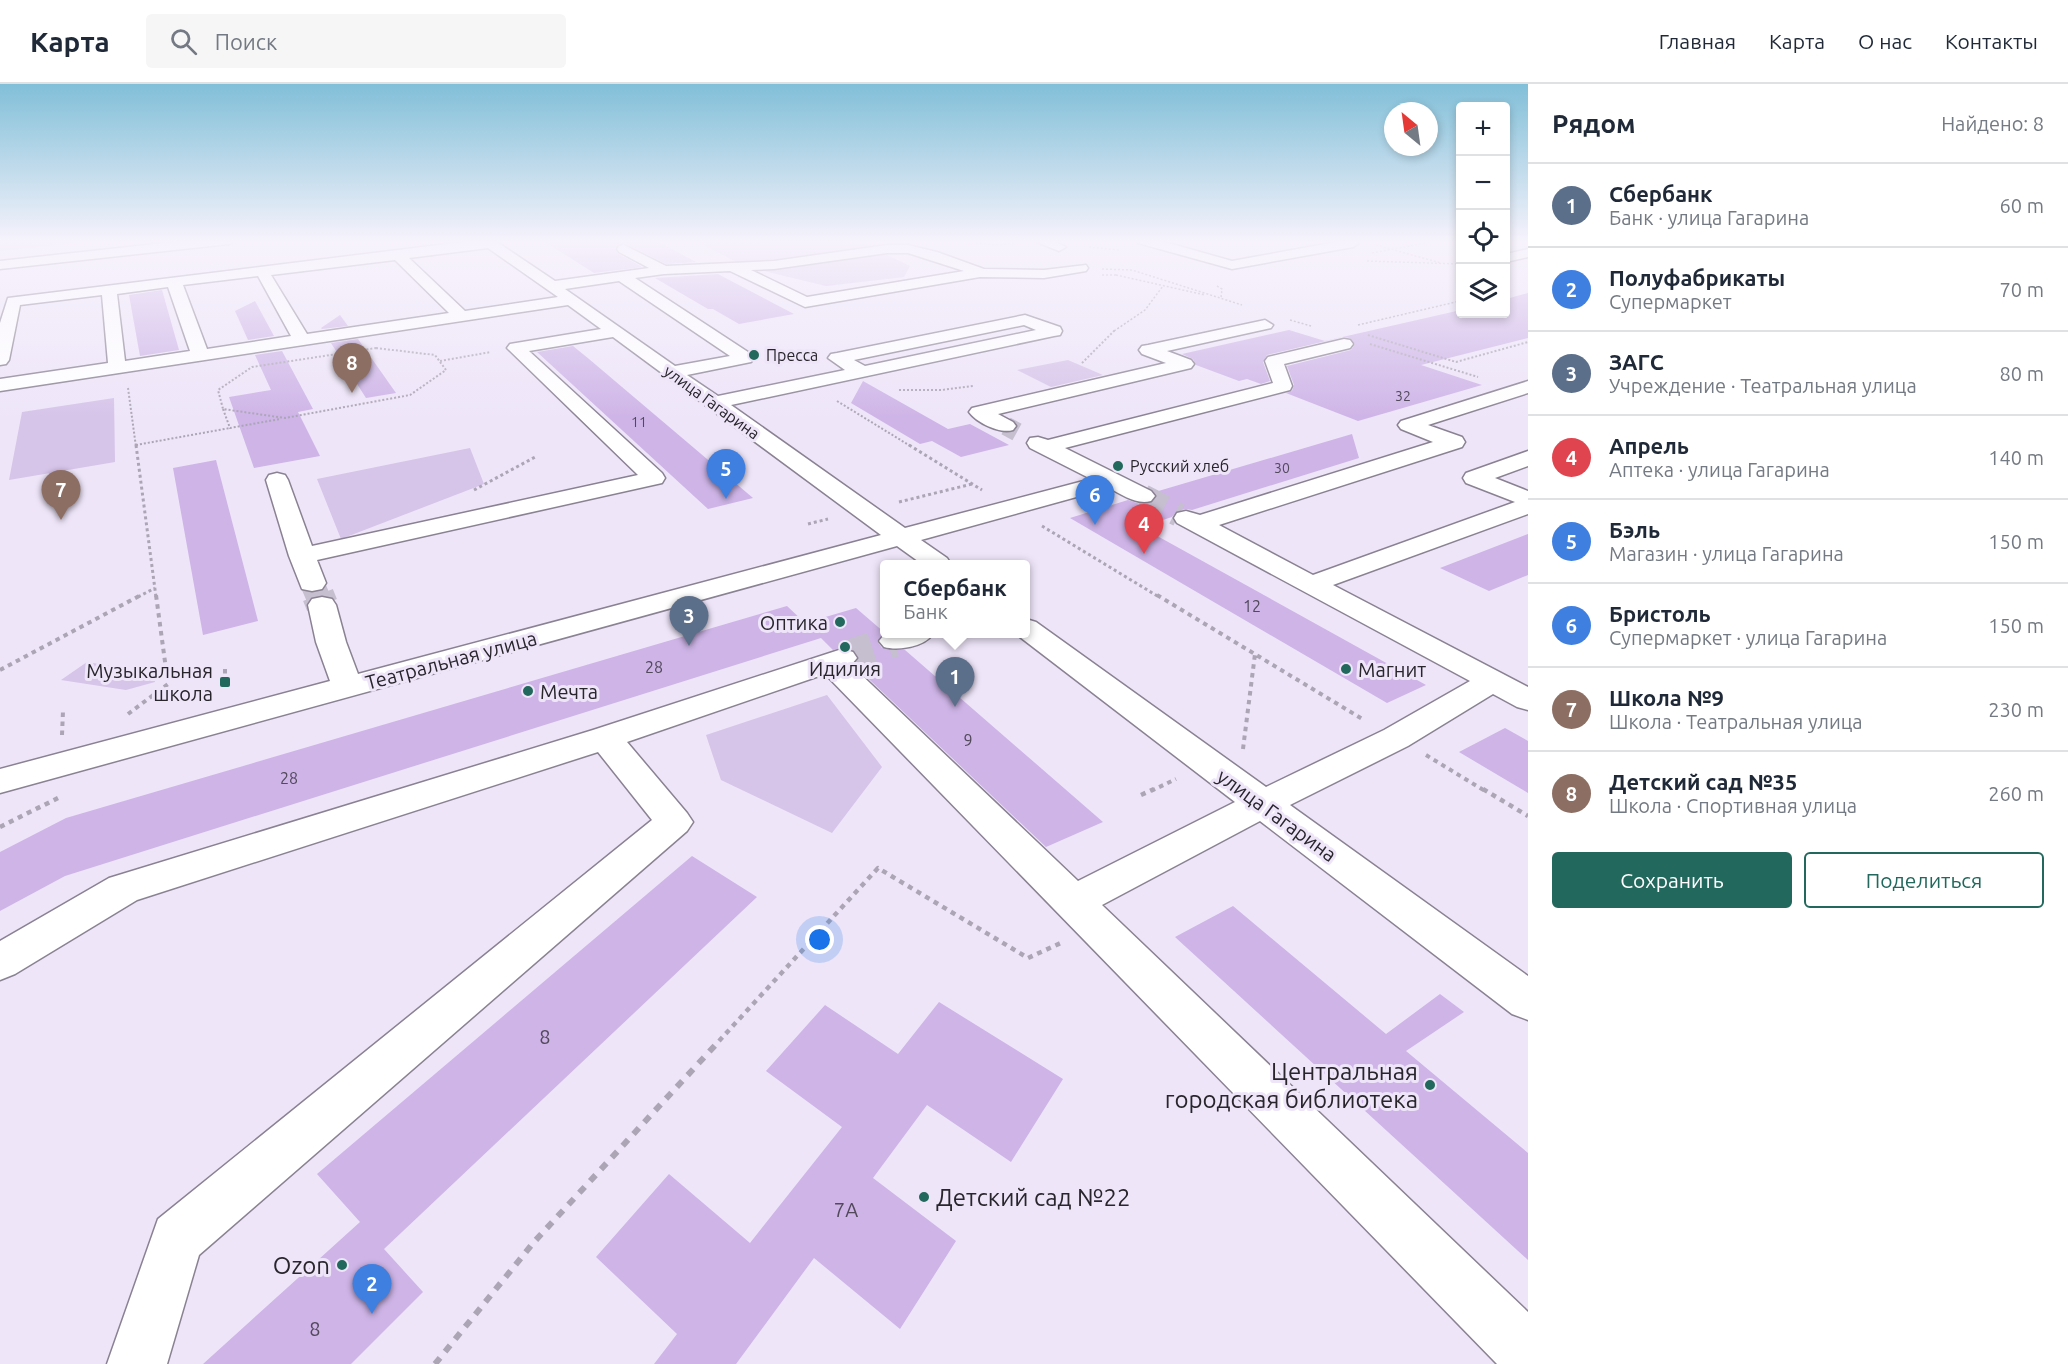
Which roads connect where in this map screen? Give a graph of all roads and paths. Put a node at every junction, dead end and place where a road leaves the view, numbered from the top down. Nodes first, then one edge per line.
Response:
1 (24, 300) edge
2 (111, 300) edge
3 (180, 300) edge
4 (282, 300) edge
5 (444, 300) edge
6 (570, 300) joint
7 (658, 300) edge
8 (799, 300) edge
9 (818, 300) edge
10 (1155, 300) edge
11 (1227, 300) edge
12 (1456, 302) edge
13 (1243, 305) dead end
14 (461, 316) junction
15 (1284, 318) dead end
16 (1265, 325) dead end
17 (1357, 325) dead end
18 (1311, 326) dead end
19 (615, 332) junction
20 (348, 333) junction
21 (1368, 335) dead end
22 (301, 339) junction
23 (1528, 342) edge
24 (1353, 343) joint
25 (516, 348) junction
26 (361, 350) junction
27 (200, 354) junction
28 (0, 360) edge
29 (439, 361) junction
30 (121, 366) junction
31 (672, 372) junction
32 (863, 372) junction
33 (808, 383) junction
34 (0, 385) edge
35 (983, 385) dead end
36 (1084, 388) junction
37 (1524, 388) edge
38 (894, 390) dead end
39 (714, 403) junction
40 (223, 409) junction
41 (285, 418) junction
42 (230, 428) junction
43 (136, 445) junction
44 (1045, 447) junction
45 (1528, 458) edge
46 (276, 480) dead end
47 (1113, 480) junction
48 (1143, 496) tunnel mouth
49 (1528, 499) edge
50 (1528, 506) edge
51 (1012, 507) junction
52 (901, 537) junction
53 (302, 556) junction
54 (933, 560) edge
55 (1312, 584) junction
56 (155, 588) junction
57 (1030, 631) edge
58 (225, 669) dead end
59 (0, 670) edge
60 (1493, 681) junction
61 (225, 682) dead end
62 (348, 687) junction
63 (1528, 700) edge
64 (123, 718) dead end
65 (605, 738) junction
66 (1396, 738) junction
67 (0, 781) edge
68 (60, 797) dead end
69 (1262, 804) junction
70 (1528, 816) edge
71 (0, 827) edge
72 (1085, 914) junction
73 (0, 962) edge
74 (1528, 1001) edge
75 (1528, 1353) edge
76 (137, 1364) edge
77 (435, 1364) edge

1 - 28 street
2 - 30 street
3 - 27 street
4 - 22 street
5 - 14 street
6 - 14 street
6 - 19 street, улица Гагарина
7 - 31 street
8 - 9 street
10 - 36 path
11 - 13 path
12 - 17 path
14 - 20 street
15 - 18 path
16 - 36 street
19 - 25 street
19 - 31 street, улица Гагарина
20 - 22 street
20 - 26 street
21 - 23 path
22 - 27 street
24 - 37 path
24 - 44 street
25 - 29 path
25 - 53 street
26 - 29 path
26 - 40 path
27 - 30 street
29 - 41 path
30 - 34 street
30 - 43 path
31 - 39 street, улица Гагарина
32 - 32 street
32 - 33 street
33 - 39 street
33 - 51 path
35 - 38 path
36 - 44 street
37 - 55 street
39 - 52 street, улица Гагарина
40 - 41 path
40 - 42 path
41 - 42 path
42 - 43 path
43 - 56 path
44 - 47 street
45 - 49 street
46 - 53 street
47 - 48 street
47 - 51 street, Театральная улица
50 - 55 street
51 - 52 street, Театральная улица
51 - 66 path
52 - 54 street, улица Гагарина
52 - 62 street, Театральная улица
53 - 62 street
55 - 60 street
56 - 59 path
56 - 64 path
57 - 69 street, улица Гагарина
58 - 61 path
60 - 63 street
60 - 66 street
62 - 67 street, Театральная улица
65 - 72 street
65 - 73 street
65 - 76 street
66 - 69 street
66 - 70 path
68 - 71 path
69 - 72 street
69 - 74 street, улица Гагарина
72 - 75 street
72 - 77 path

